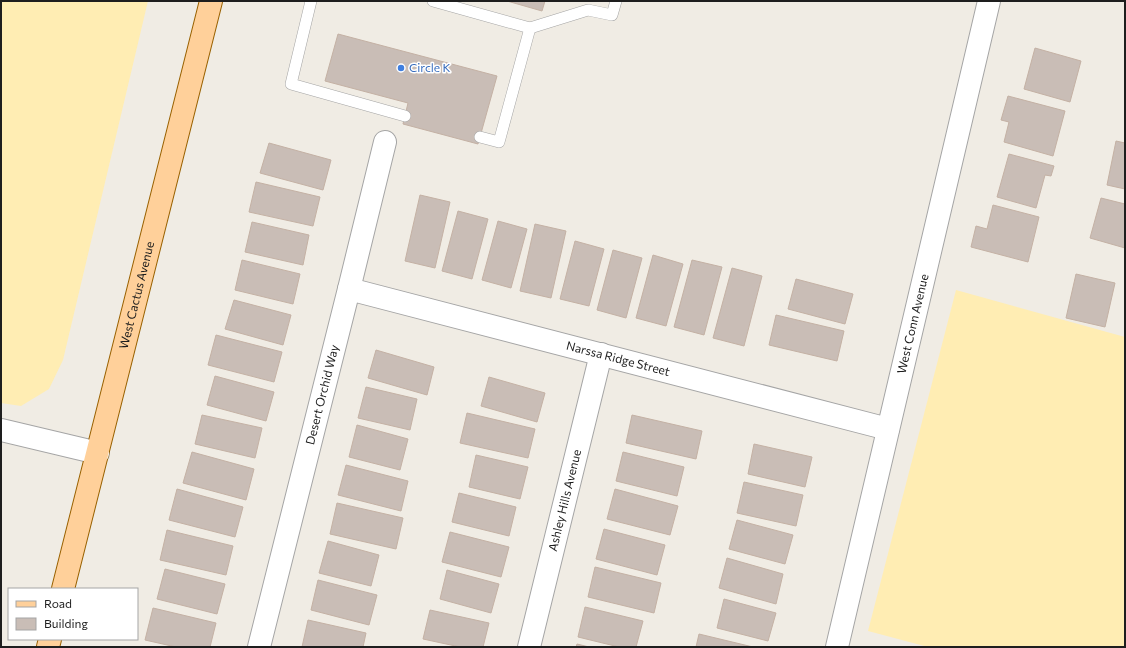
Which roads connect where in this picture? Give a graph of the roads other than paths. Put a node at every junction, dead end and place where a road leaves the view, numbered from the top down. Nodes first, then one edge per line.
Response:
1 (211, 1) edge
2 (311, 1) edge
3 (433, 1) edge
4 (616, 1) edge
5 (990, 1) edge
6 (585, 5) edge
7 (530, 28) junction
8 (405, 116) dead end
9 (480, 137) dead end
10 (385, 142) dead end
11 (349, 290) junction
12 (601, 354) junction
13 (888, 429) junction
14 (1, 430) edge
15 (98, 453) junction
16 (63, 588) edge
17 (841, 646) edge
18 (259, 647) edge
19 (529, 647) edge

1 - 15 main road, West Cactus Avenue
2 - 8 lane
3 - 7 lane
4 - 6 lane
5 - 13 street, West Conn Avenue
6 - 7 lane
7 - 9 lane
10 - 11 street, Desert Orchid Way
11 - 12 street, Narssa Ridge Street
11 - 18 street, Desert Orchid Way
12 - 13 street, Narssa Ridge Street
12 - 19 street, Ashley Hills Avenue
13 - 17 street, West Conn Avenue
14 - 15 street
15 - 16 main road, West Cactus Avenue

